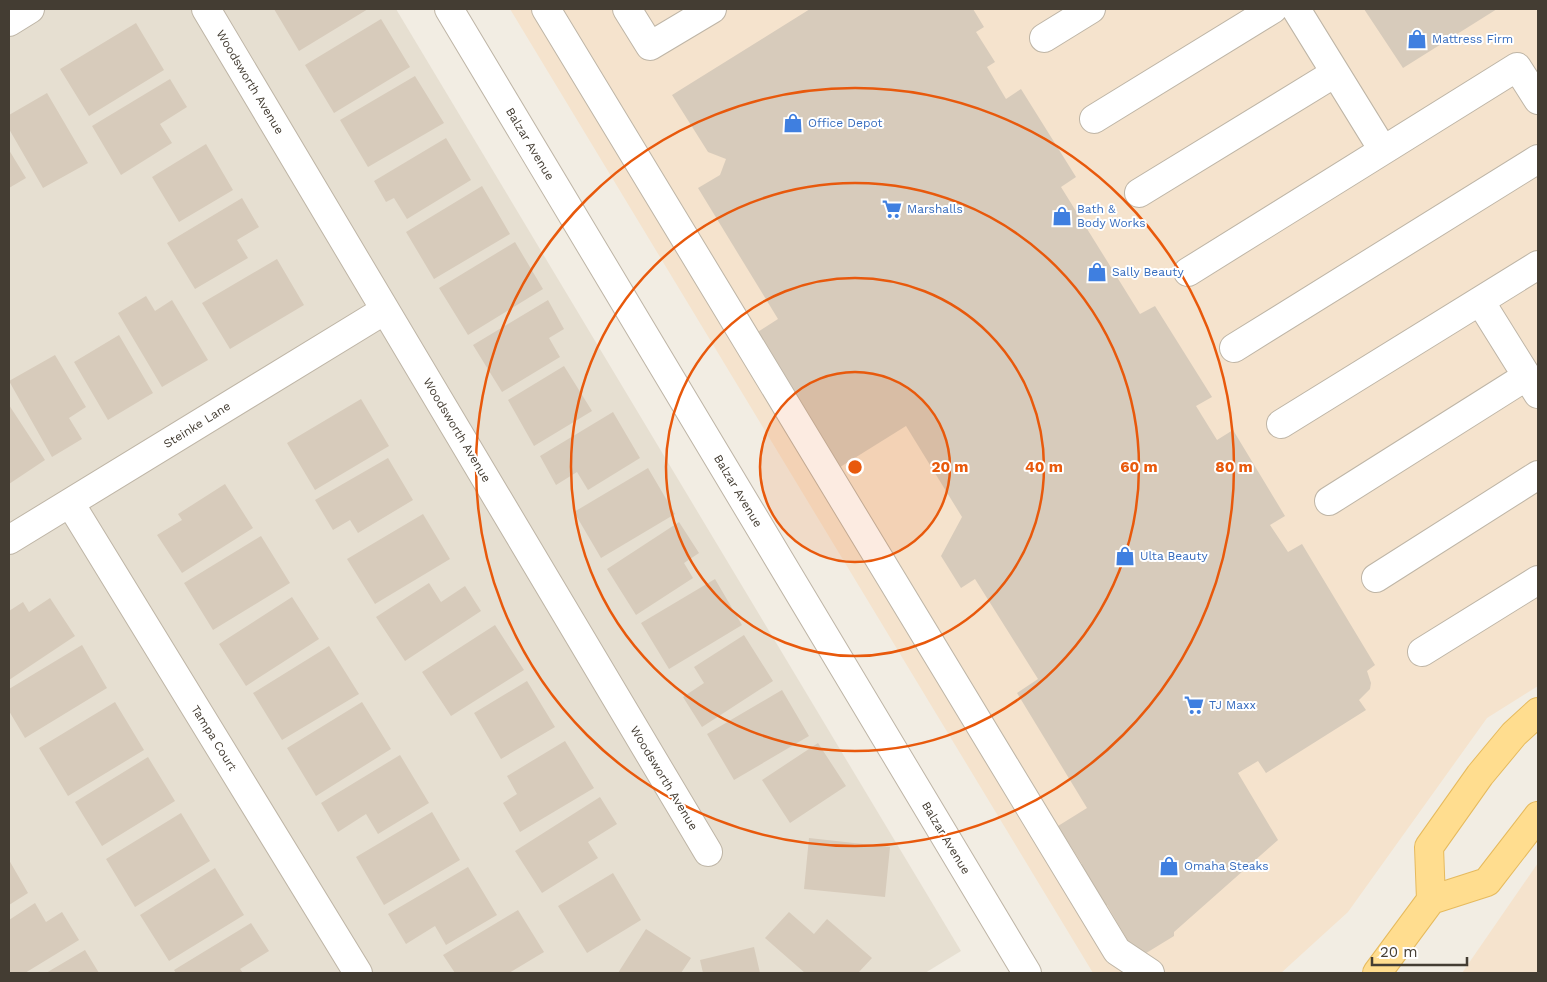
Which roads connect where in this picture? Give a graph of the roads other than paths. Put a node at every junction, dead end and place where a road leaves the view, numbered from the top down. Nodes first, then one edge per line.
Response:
1 (30, 9) edge
2 (206, 9) edge
3 (449, 9) edge
4 (546, 9) edge
5 (627, 9) edge
6 (712, 9) edge
7 (1091, 9) edge
8 (1273, 9) edge
9 (1296, 9) edge
10 (9, 22) edge
11 (1044, 38) dead end
12 (1335, 72) junction
13 (1538, 100) edge
14 (1094, 120) dead end
15 (1383, 150) junction
16 (1538, 159) edge
17 (1139, 193) dead end
18 (1538, 265) edge
19 (1188, 272) dead end
20 (1480, 301) junction
21 (385, 310) junction
22 (1234, 348) dead end
23 (1533, 385) edge
24 (1281, 424) dead end
25 (1538, 475) edge
26 (1328, 500) dead end
27 (70, 503) junction
28 (9, 540) edge
29 (1376, 578) dead end
30 (1538, 580) edge
31 (1422, 652) dead end
32 (1538, 712) edge
33 (1538, 816) edge
34 (708, 852) dead end
35 (1431, 900) junction
36 (358, 973) edge
37 (1027, 973) edge
38 (1150, 973) edge
39 (1377, 973) edge

1 - 10 street
2 - 21 street, Woodsworth Avenue
3 - 37 street, Balzar Avenue
4 - 38 street
5 - 6 street
7 - 11 street
8 - 14 street
9 - 12 street
12 - 15 street
12 - 17 street
13 - 15 street
15 - 19 street
16 - 22 street
18 - 20 street
20 - 23 street
20 - 24 street
21 - 27 street, Steinke Lane
21 - 34 street, Woodsworth Avenue
23 - 26 street
25 - 29 street
27 - 28 street, Steinke Lane
27 - 36 street, Tampa Court
30 - 31 street
32 - 35 main road
33 - 35 main road
35 - 39 main road

